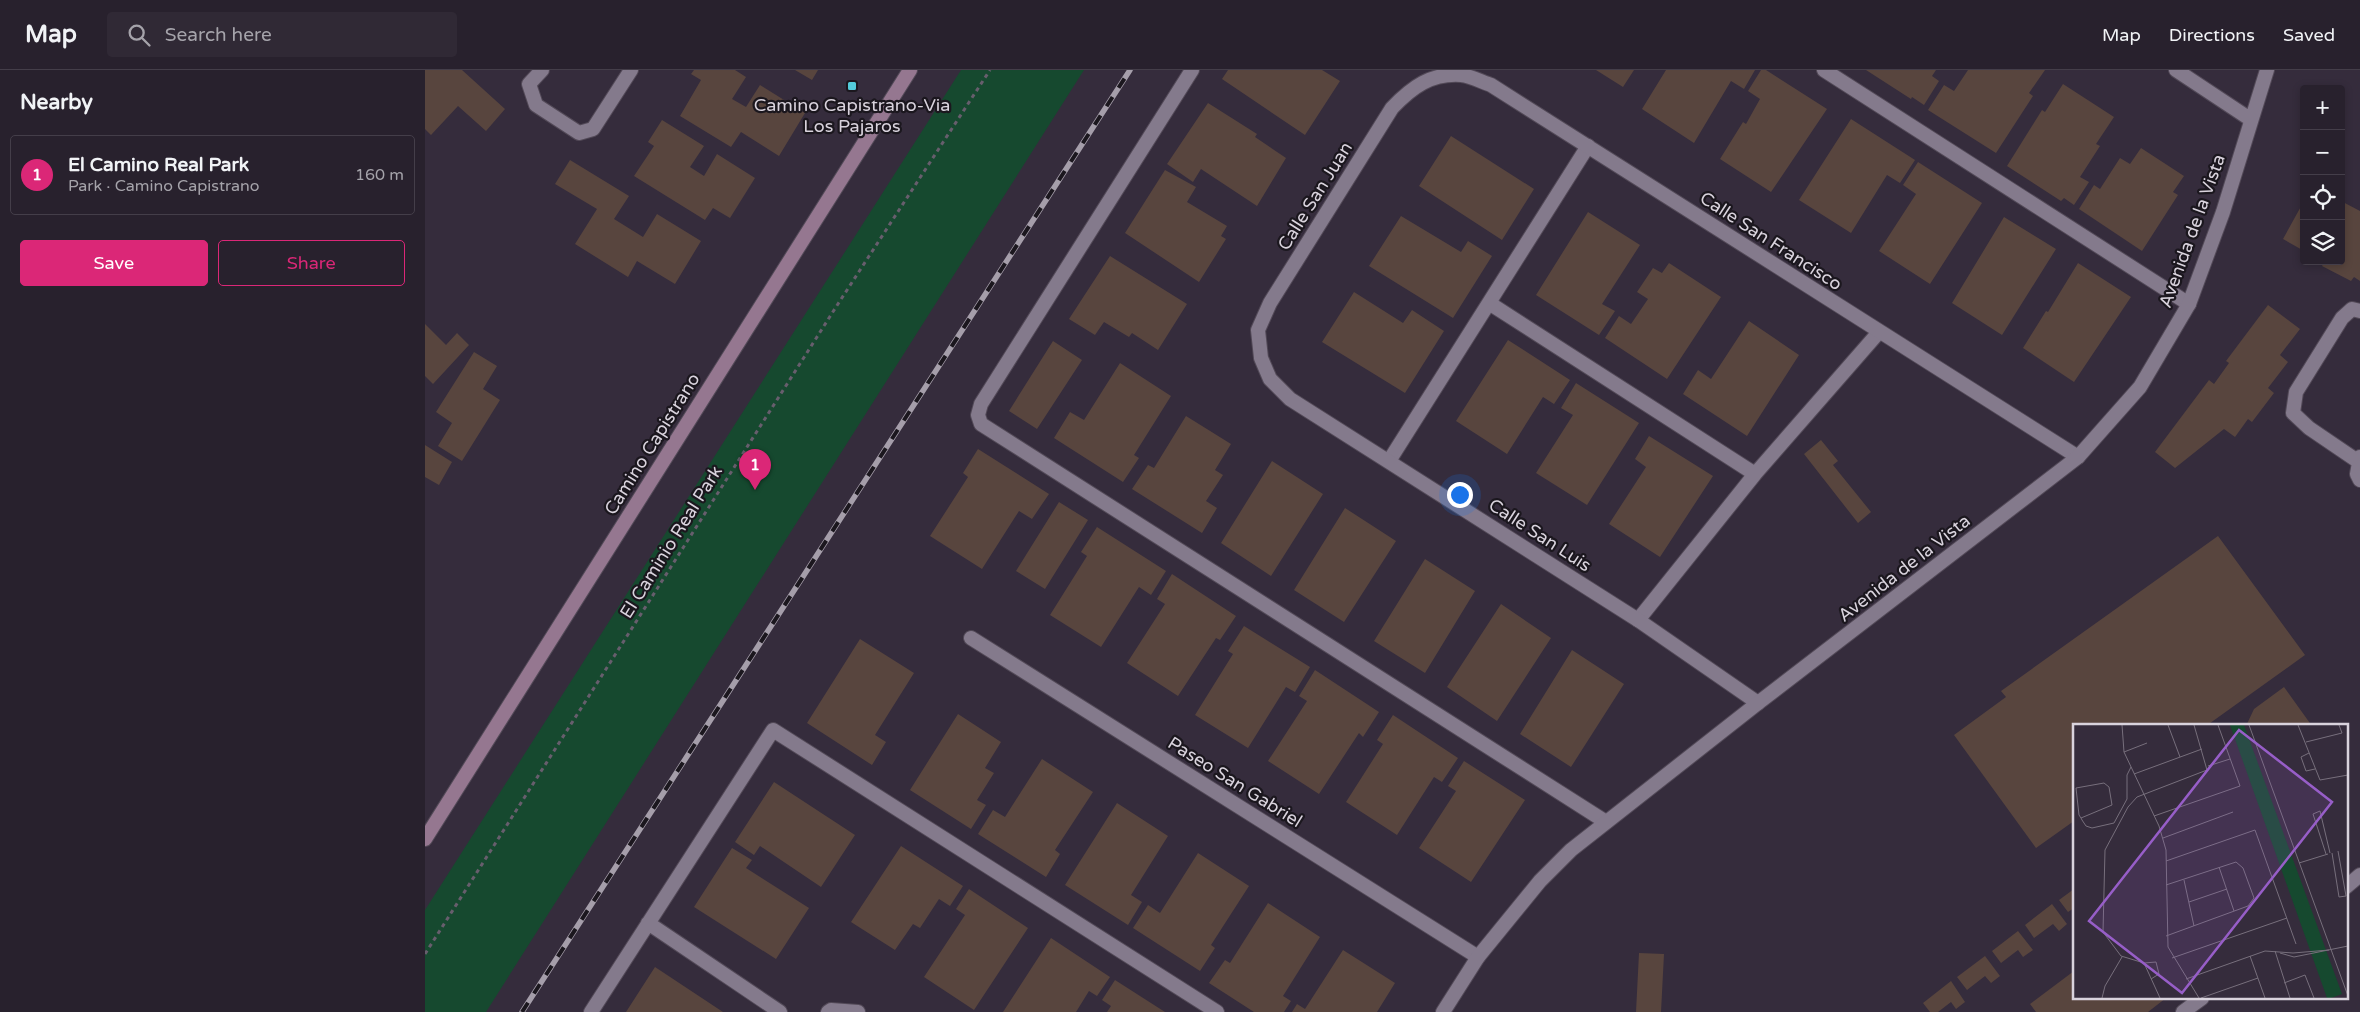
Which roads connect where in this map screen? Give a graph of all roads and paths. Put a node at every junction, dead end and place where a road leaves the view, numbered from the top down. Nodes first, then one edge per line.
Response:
1 (542, 70) edge
2 (631, 70) edge
3 (910, 70) edge
4 (990, 70) edge
5 (1192, 70) edge
6 (1824, 70) edge
7 (2176, 70) edge
8 (2267, 70) edge
9 (1437, 77) joint
10 (2251, 119) junction
11 (1588, 146) junction
12 (1489, 303) junction
13 (2189, 304) junction
14 (2360, 311) edge
15 (1879, 332) junction
16 (1261, 358) joint
17 (2079, 457) junction
18 (2359, 460) edge
19 (1389, 461) junction
20 (1755, 474) junction
21 (2360, 480) edge
22 (1638, 620) junction
23 (971, 638) dead end
24 (1758, 703) junction
25 (1606, 822) junction
26 (425, 839) edge
27 (2360, 874) edge
28 (2347, 886) edge
29 (648, 923) junction
30 (425, 954) edge
31 (1478, 957) junction
32 (2199, 1000) edge
33 (829, 1011) edge
34 (591, 1012) edge
35 (780, 1012) edge
36 (859, 1012) edge
37 (1217, 1012) edge
38 (1443, 1012) edge
39 (2183, 1012) edge

1 - 2 street
3 - 26 main road, Camino Capistrano
4 - 30 path, El Caminio Real Park
5 - 25 street
6 - 13 street
7 - 10 street
8 - 10 street, Avenida de la Vista
9 - 11 street, Calle San Francisco
9 - 16 street, Calle San Juan
10 - 13 street, Avenida de la Vista
11 - 12 street
11 - 15 street, Calle San Francisco
12 - 19 street
12 - 20 street
13 - 17 street, Avenida de la Vista
14 - 18 street
15 - 17 street, Calle San Francisco
15 - 20 street
16 - 19 street, Calle San Luis
17 - 24 street, Avenida de la Vista
18 - 21 street
19 - 22 street, Calle San Luis
20 - 22 street
22 - 24 street, Calle San Luis
23 - 31 street, Paseo San Gabriel
24 - 25 street, Avenida de la Vista
25 - 31 street, Avenida de la Vista
27 - 28 street
29 - 34 street
29 - 35 street
29 - 37 street
31 - 38 street, Avenida de la Vista
32 - 39 street
33 - 36 street

